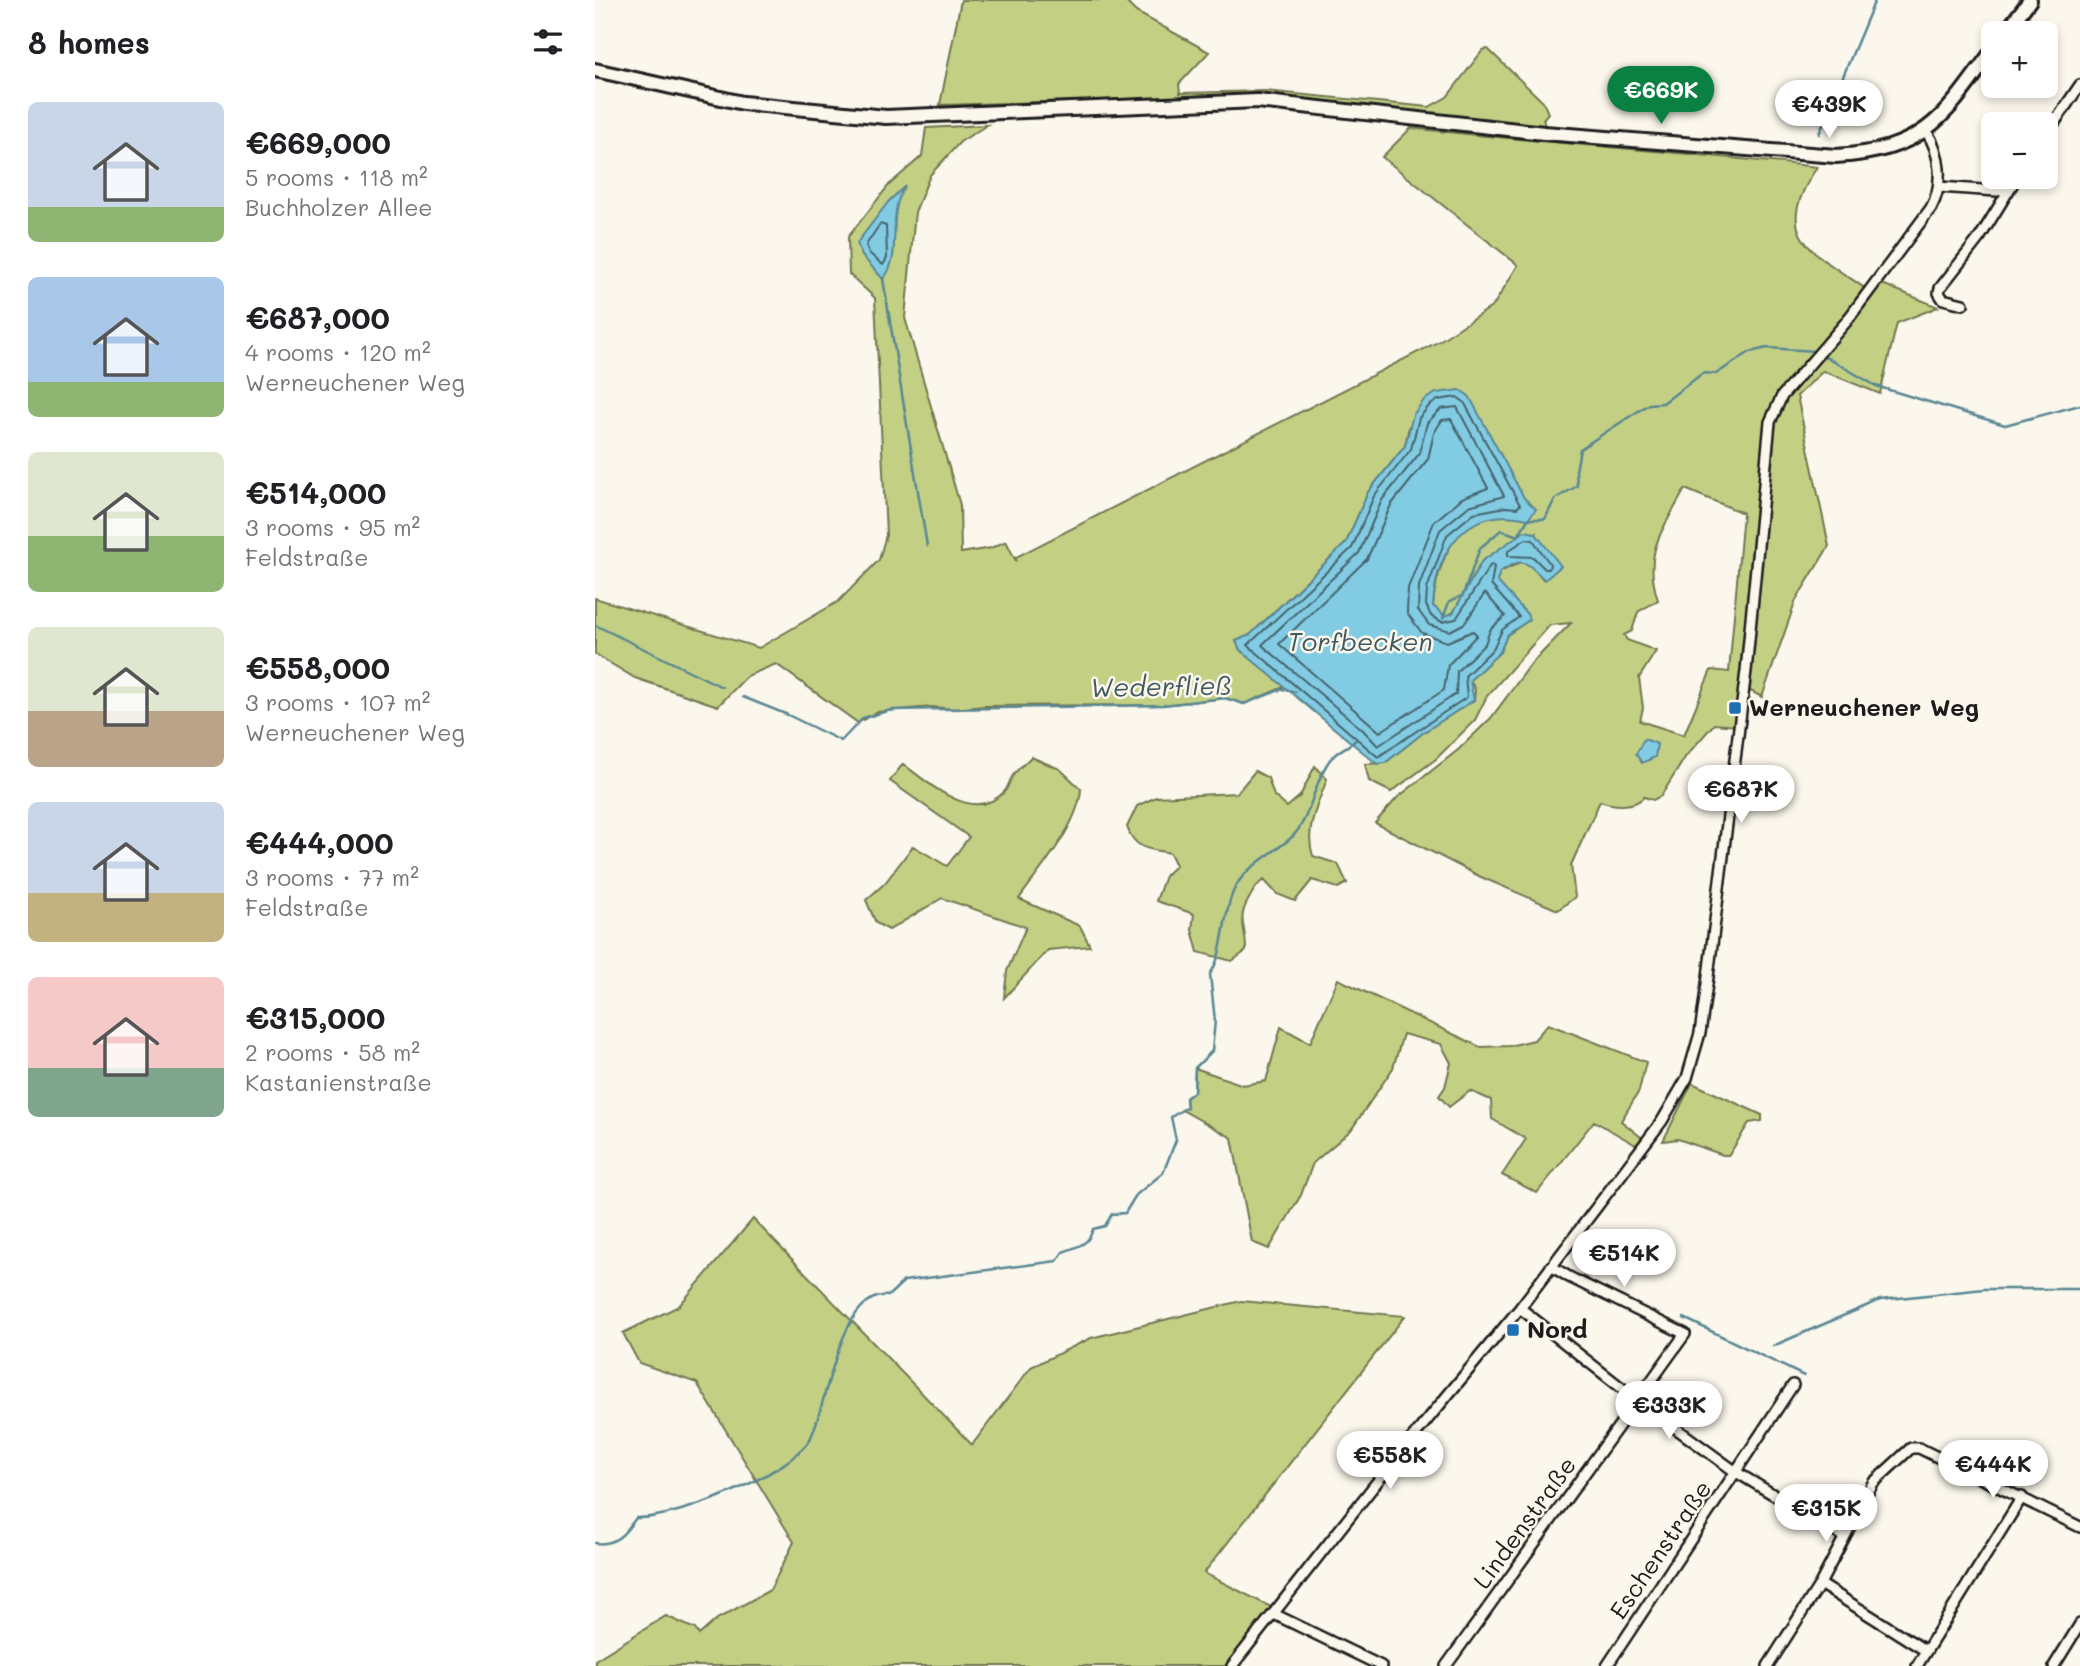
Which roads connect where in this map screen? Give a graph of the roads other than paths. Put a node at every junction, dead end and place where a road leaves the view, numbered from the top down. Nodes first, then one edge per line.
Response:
1 (2029, 0) edge
2 (2014, 21) edge
3 (1981, 66) edge
4 (595, 70) edge
5 (2080, 85) edge
6 (2058, 117) edge
7 (1926, 131) junction
8 (1939, 187) junction
9 (2000, 189) edge
10 (2009, 189) edge
11 (1963, 304) dead end
12 (1552, 1266) junction
13 (1520, 1308) junction
14 (1793, 1385) dead end
15 (1637, 1400) junction
16 (1736, 1472) junction
17 (2022, 1497) junction
18 (2080, 1527) edge
19 (1844, 1537) junction
20 (1820, 1584) junction
21 (1274, 1614) junction
22 (2080, 1624) edge
23 (1926, 1651) junction
24 (1232, 1666) edge
25 (1381, 1666) edge
26 (1446, 1666) edge
27 (1607, 1666) edge
28 (1768, 1666) edge
29 (1918, 1666) edge
30 (2054, 1666) edge

1 - 2 street
3 - 7 street
4 - 7 street
5 - 6 street
7 - 8 street
8 - 9 street
8 - 12 street
10 - 11 street
12 - 13 street
12 - 15 street, Lindenstraße
13 - 15 street
13 - 21 street
14 - 16 street, Eschenstraße
15 - 16 street
15 - 26 street, Lindenstraße
16 - 19 street
16 - 27 street, Eschenstraße
17 - 18 street
17 - 19 street
17 - 23 street
19 - 20 street
20 - 23 street
20 - 28 street
21 - 24 street
21 - 25 street
22 - 30 street
23 - 29 street

